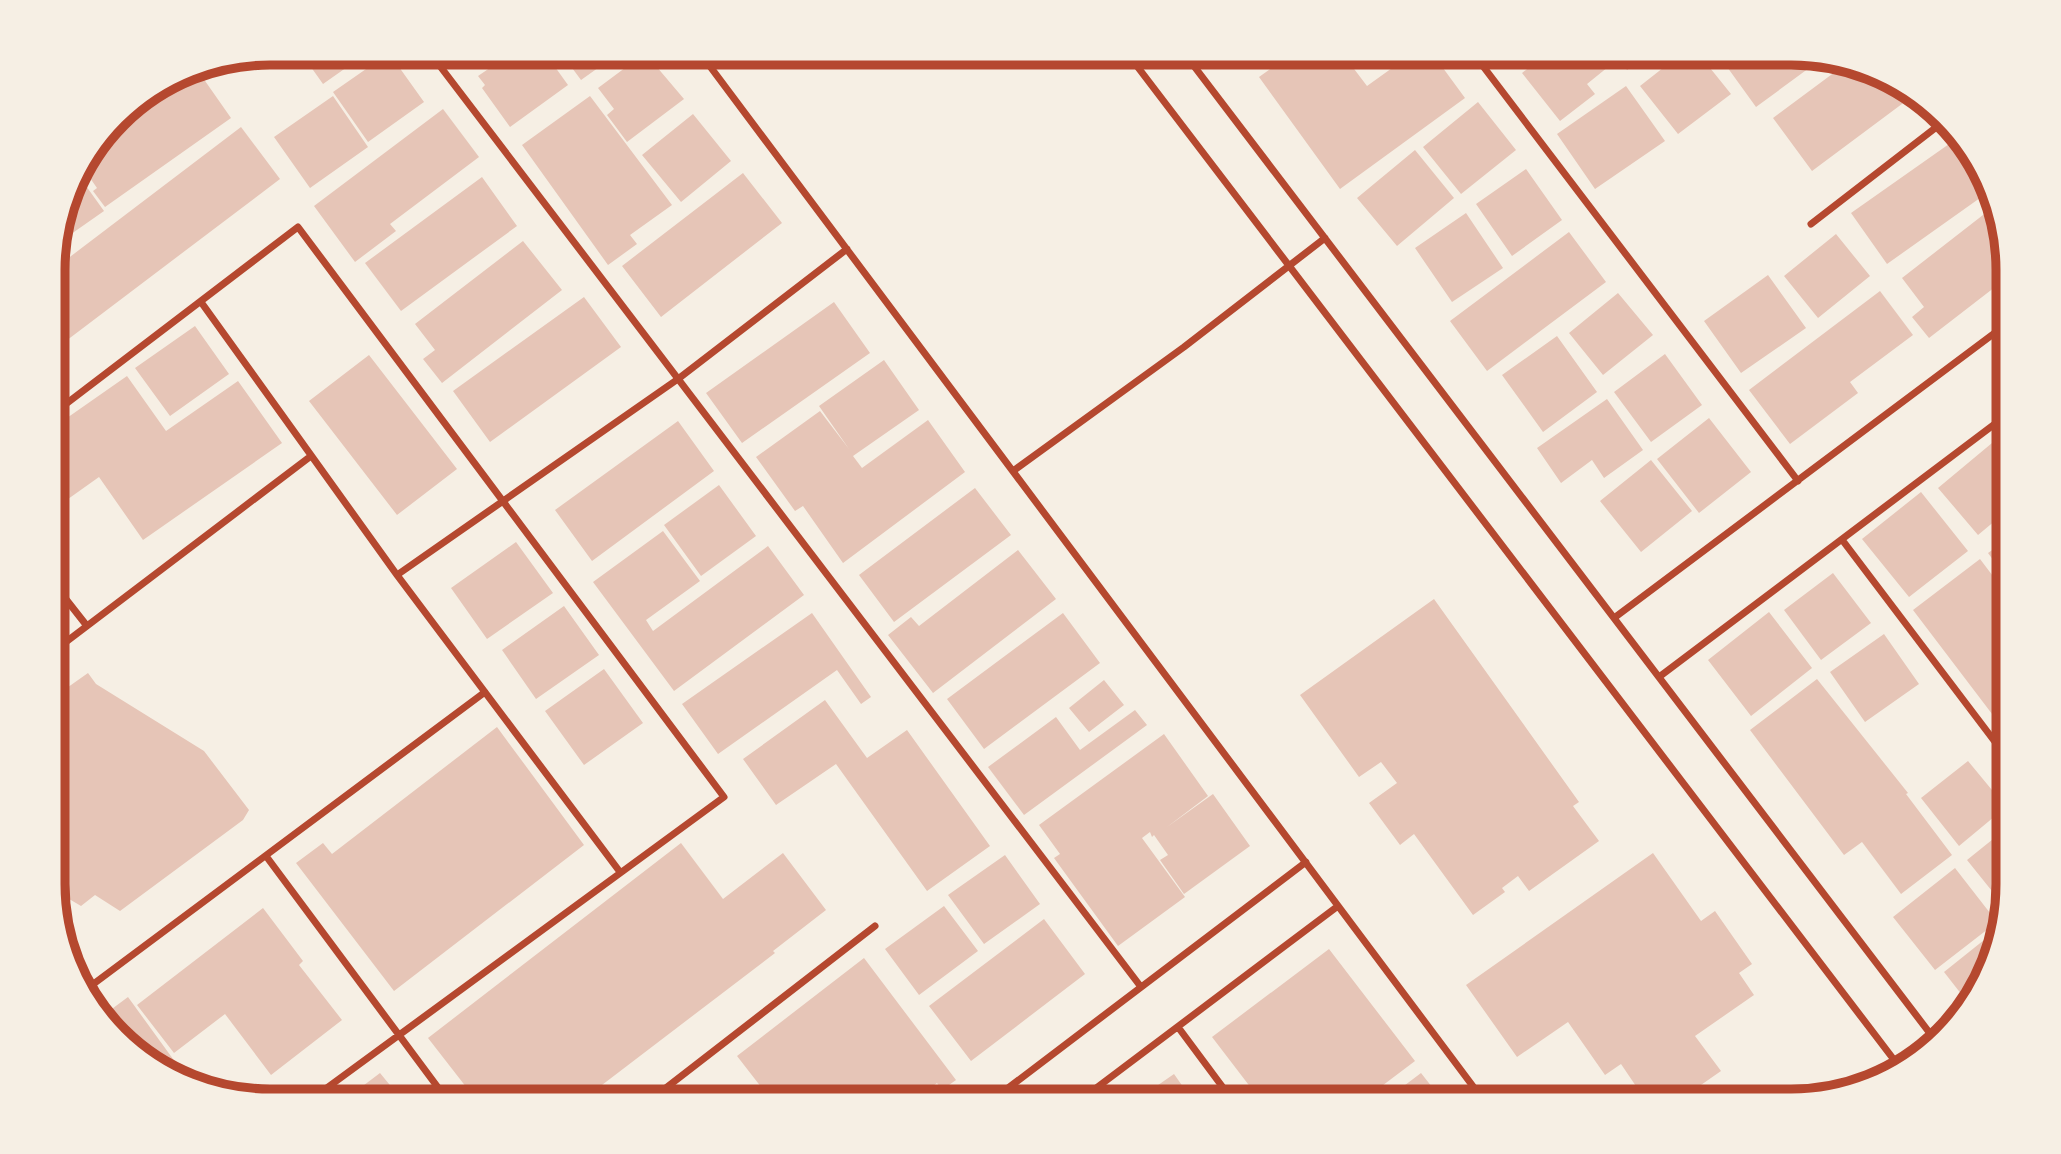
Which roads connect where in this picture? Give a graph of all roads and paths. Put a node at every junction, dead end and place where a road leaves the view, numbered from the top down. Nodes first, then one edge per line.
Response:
1 (440, 65) edge
2 (710, 65) edge
3 (1137, 65) edge
4 (1194, 65) edge
5 (1483, 65) edge
6 (1937, 127) edge
7 (1811, 224) dead end
8 (1325, 238) junction
9 (847, 248) junction
10 (1290, 267) junction
11 (201, 302) junction
12 (1996, 332) edge
13 (678, 379) junction
14 (65, 404) edge
15 (1996, 423) edge
16 (312, 456) junction
17 (1013, 471) junction
18 (1798, 481) junction
19 (505, 502) junction
20 (1843, 541) junction
21 (397, 575) junction
22 (65, 598) edge
23 (1614, 618) junction
24 (87, 626) junction
25 (65, 643) edge
26 (1659, 677) junction
27 (485, 692) junction
28 (1996, 743) edge
29 (266, 856) junction
30 (1306, 862) junction
31 (620, 872) junction
32 (1338, 906) junction
33 (875, 926) dead end
34 (91, 986) edge
35 (1141, 987) junction
36 (1178, 1027) junction
37 (1930, 1034) edge
38 (399, 1035) junction
39 (1895, 1061) edge
40 (325, 1089) edge
41 (439, 1089) edge
42 (664, 1089) edge
43 (1007, 1089) edge
44 (1095, 1089) edge
45 (1224, 1089) edge
46 (1475, 1089) edge

1 - 13 street
2 - 9 street
3 - 10 street
4 - 8 street
5 - 18 street
6 - 7 street
8 - 10 street
8 - 23 street
9 - 13 street
9 - 17 street
10 - 17 street
10 - 39 street
11 - 14 street
11 - 16 street
11 - 19 street
12 - 18 street
13 - 19 street
13 - 35 street
15 - 20 street
16 - 21 street
16 - 24 street
17 - 30 street
18 - 23 street
19 - 21 street
19 - 31 street
20 - 26 street
20 - 28 street
21 - 27 street
22 - 24 street
23 - 26 street
24 - 25 street
26 - 37 street
27 - 29 street
27 - 31 street
29 - 34 street
29 - 38 street
30 - 32 street
30 - 35 street
31 - 38 street
32 - 36 street
32 - 46 street
33 - 42 street
35 - 43 street
36 - 44 street
36 - 45 street
38 - 40 street
38 - 41 street

